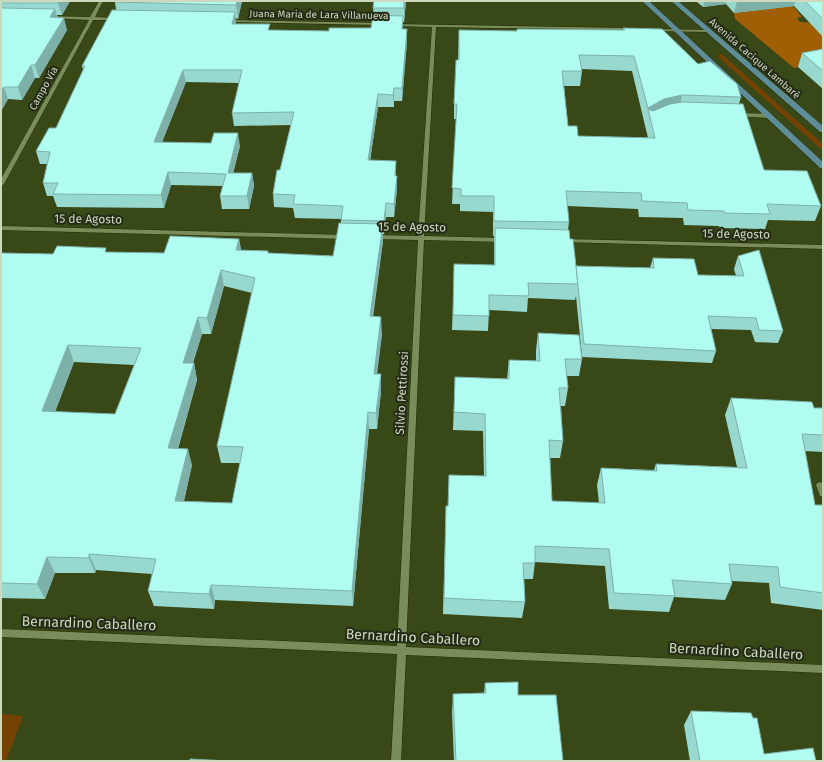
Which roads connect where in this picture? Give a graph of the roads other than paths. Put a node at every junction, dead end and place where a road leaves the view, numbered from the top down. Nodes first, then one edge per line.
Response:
1 (102, 1) edge
2 (645, 1) edge
3 (674, 1) edge
4 (47, 17) edge
5 (92, 18) junction
6 (124, 19) edge
7 (219, 21) edge
8 (434, 26) junction
9 (638, 29) edge
10 (646, 30) edge
11 (678, 30) junction
12 (708, 30) junction
13 (730, 115) edge
14 (769, 116) junction
15 (823, 130) edge
16 (823, 166) edge
17 (1, 184) edge
18 (1, 228) edge
19 (349, 237) edge
20 (365, 237) edge
21 (420, 239) junction
22 (507, 240) edge
23 (555, 241) edge
24 (823, 247) edge
25 (820, 485) dead end
26 (823, 494) edge
27 (1, 633) edge
28 (401, 650) junction
29 (823, 669) edge
30 (396, 761) edge

1 - 5 street, Campo Vía
2 - 11 main road
3 - 12 main road, Avenida Cacique Lambaré
4 - 5 street
5 - 6 street
5 - 17 street, Campo Vía
7 - 8 street, Juana Maria de Lara Villanueva
8 - 9 street, Juana Maria de Lara Villanueva
8 - 21 street, Silvio Pettirossi
10 - 11 street
11 - 12 street
11 - 14 main road
12 - 15 main road, Avenida Cacique Lambaré
13 - 14 street
14 - 16 main road
18 - 19 street, 15 de Agosto
20 - 21 street, 15 de Agosto
21 - 22 street, 15 de Agosto
21 - 28 street, Silvio Pettirossi
23 - 24 street, 15 de Agosto
25 - 26 street
27 - 28 street, Bernardino Caballero
28 - 29 street, Bernardino Caballero
28 - 30 street, Silvio Pettirossi

